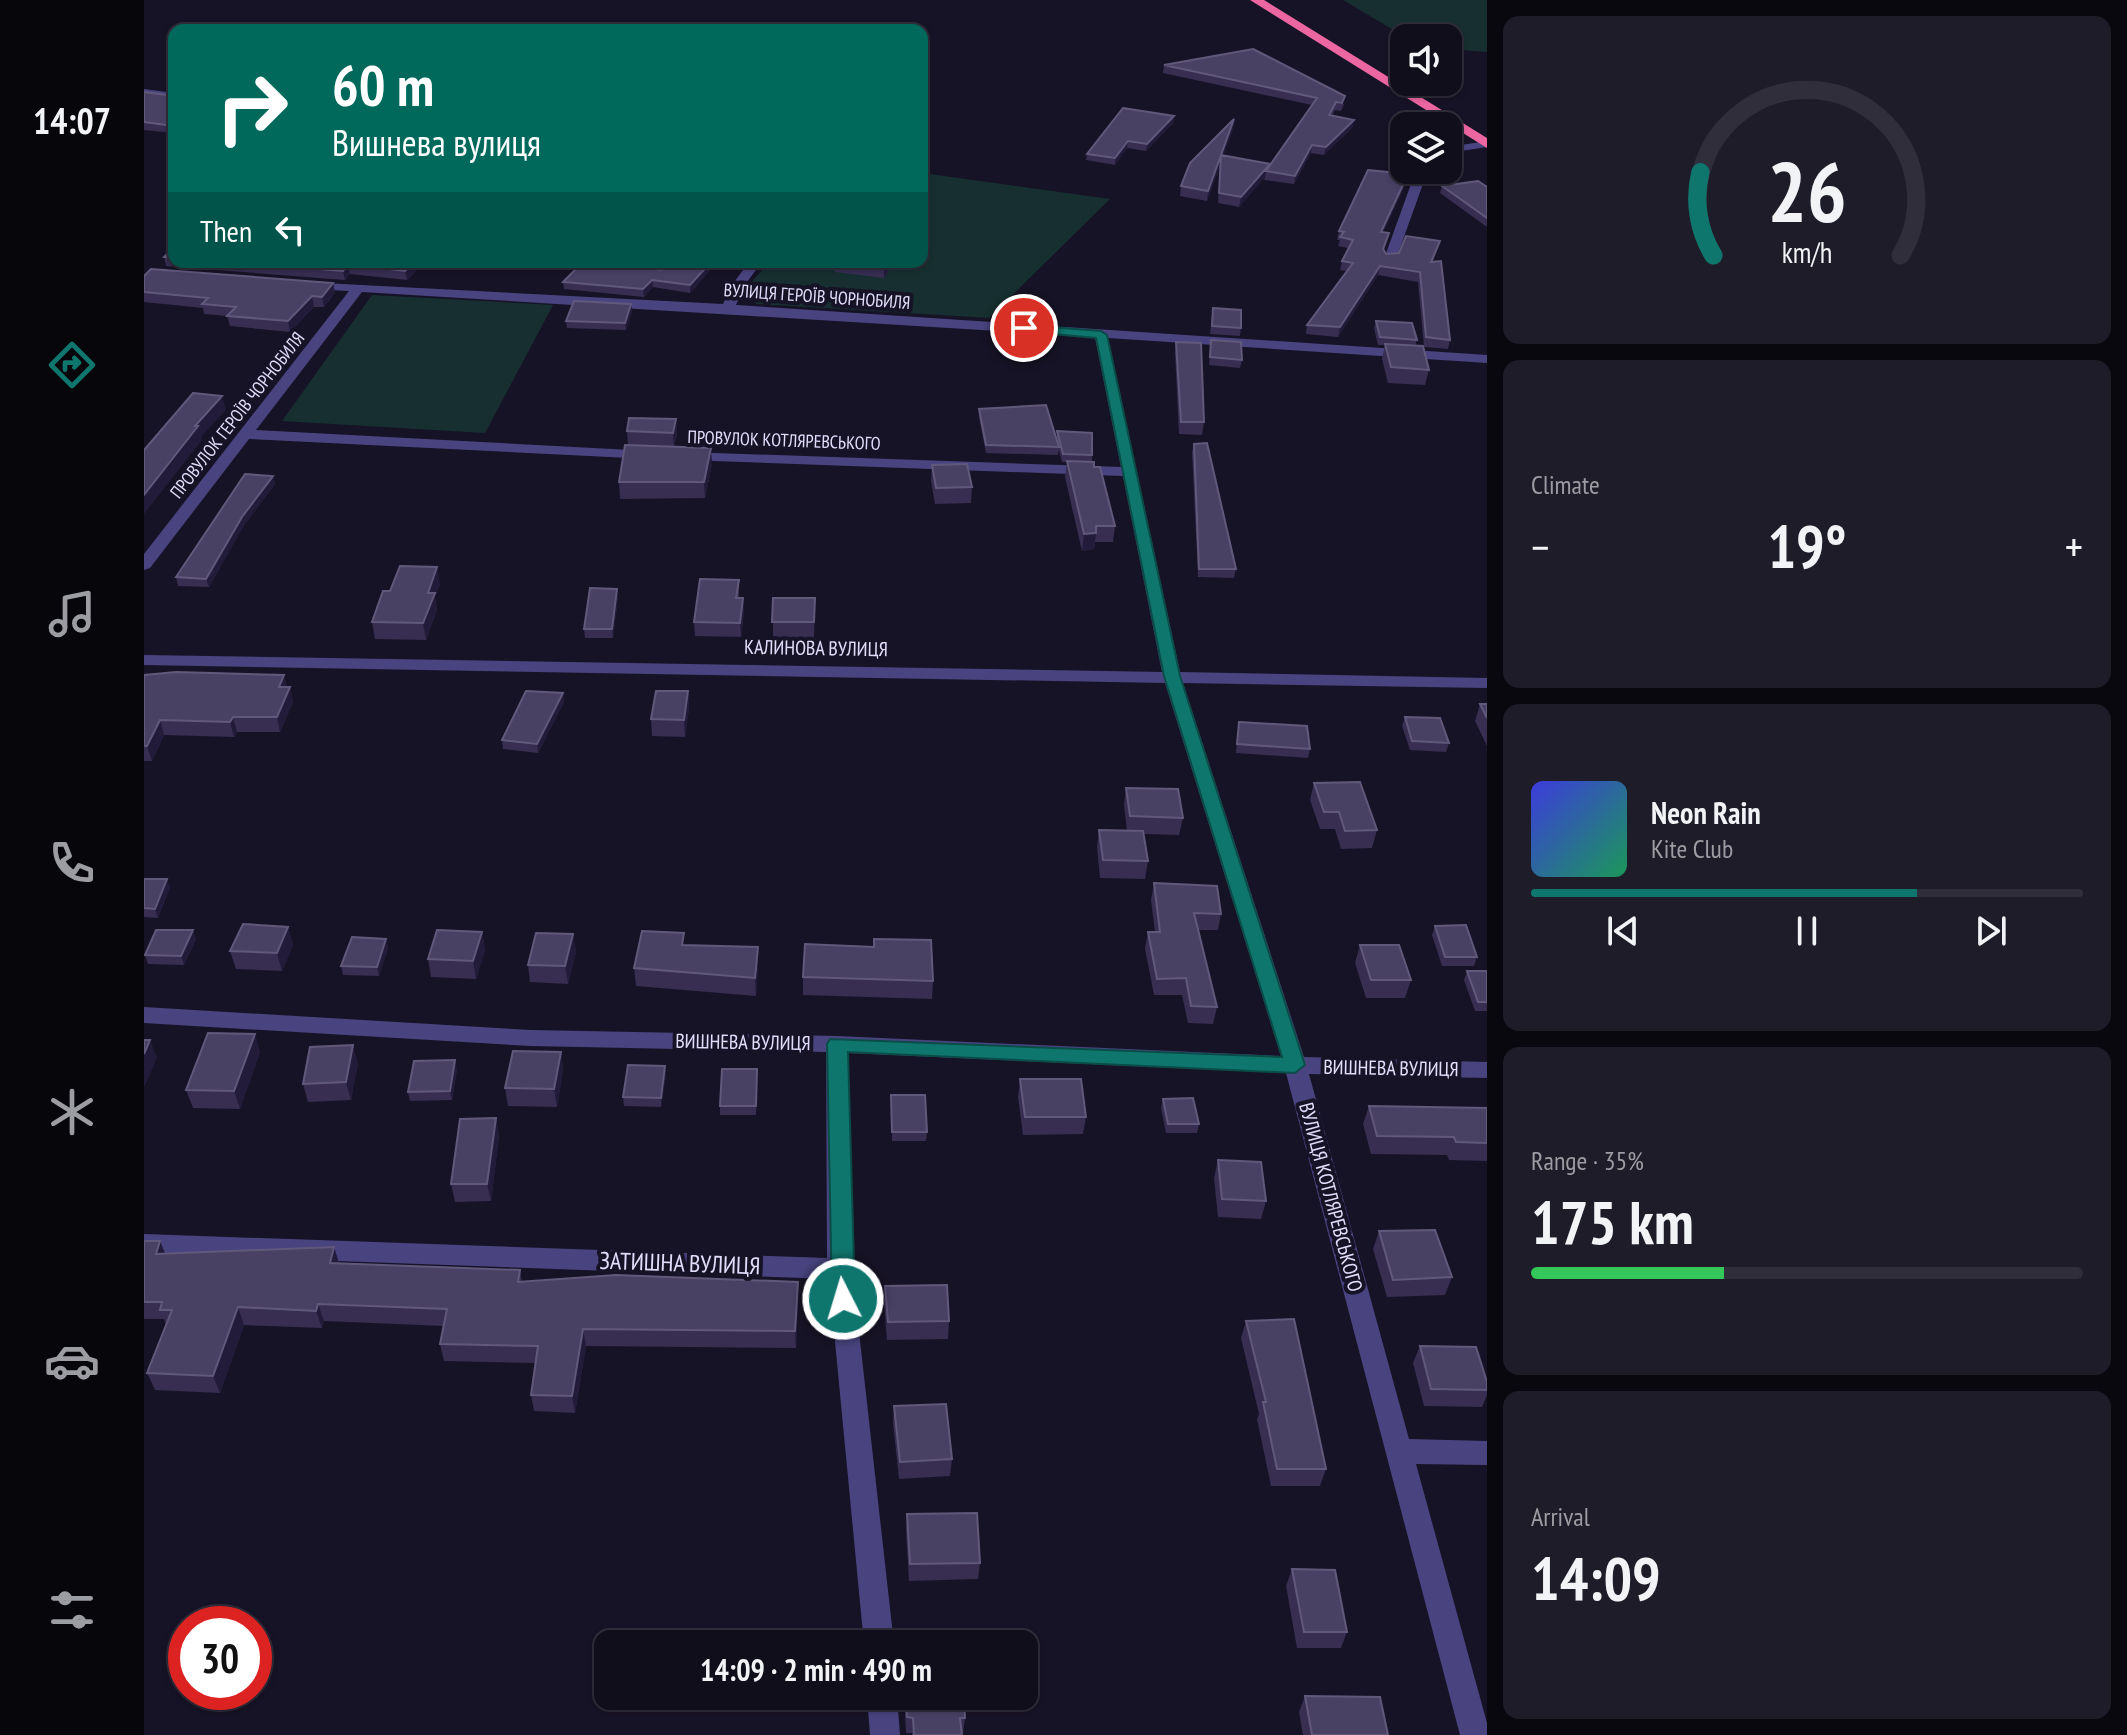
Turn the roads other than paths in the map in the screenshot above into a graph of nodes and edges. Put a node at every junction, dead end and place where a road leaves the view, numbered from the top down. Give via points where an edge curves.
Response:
1 (1242, 0) edge
2 (1256, 0) edge
3 (1300, 29) junction
4 (144, 92) edge
5 (168, 95) edge
6 (1487, 144) edge
7 (1462, 148) edge
8 (1417, 184) edge
9 (1390, 259) edge
10 (751, 268) edge
11 (296, 284) edge
12 (359, 287) junction
13 (728, 308) junction
14 (1101, 335) junction
15 (1487, 359) edge
16 (246, 434) junction
17 (1129, 472) junction
18 (144, 565) edge
19 (144, 660) edge
20 (1172, 676) junction
21 (1487, 683) edge
22 (144, 1015) edge
23 (837, 1044) junction
24 (1295, 1065) junction
25 (1487, 1070) edge
26 (144, 1244) edge
27 (840, 1269) junction
28 (1401, 1451) junction
29 (1487, 1453) edge
30 (878, 1630) edge
31 (883, 1710) edge
32 (885, 1735) edge
33 (1475, 1735) edge

1 - 3 highway
2 - 3 highway
3 - 6 highway
4 - 5 street
6 - 7 street
8 - 9 street
10 - 13 street
11 - 12 street, ВУЛИЦЯ ГЕРОЇВ ЧОРНОБИЛЯ
12 - 13 street, ВУЛИЦЯ ГЕРОЇВ ЧОРНОБИЛЯ
12 - 16 street, ПРОВУЛОК ГЕРОЇВ ЧОРНОБИЛЯ
13 - 14 street, ВУЛИЦЯ ГЕРОЇВ ЧОРНОБИЛЯ
14 - 15 street, ВУЛИЦЯ ГЕРОЇВ ЧОРНОБИЛЯ
14 - 17 street, ВУЛИЦЯ КОТЛЯРЕВСЬКОГО
16 - 17 street, ПРОВУЛОК КОТЛЯРЕВСЬКОГО
16 - 18 street, ПРОВУЛОК ГЕРОЇВ ЧОРНОБИЛЯ
17 - 20 street, ВУЛИЦЯ КОТЛЯРЕВСЬКОГО
19 - 20 street, КАЛИНОВА ВУЛИЦЯ
20 - 21 street, КАЛИНОВА ВУЛИЦЯ
20 - 24 street, ВУЛИЦЯ КОТЛЯРЕВСЬКОГО
22 - 23 street, ВИШНЕВА ВУЛИЦЯ via 531,1038
23 - 24 street, ВИШНЕВА ВУЛИЦЯ
23 - 27 street
24 - 25 street, ВИШНЕВА ВУЛИЦЯ
24 - 28 street, ВУЛИЦЯ КОТЛЯРЕВСЬКОГО
26 - 27 street, ЗАТИШНА ВУЛИЦЯ
27 - 30 street
28 - 29 street
28 - 33 street, ВУЛИЦЯ КОТЛЯРЕВСЬКОГО
31 - 32 street

